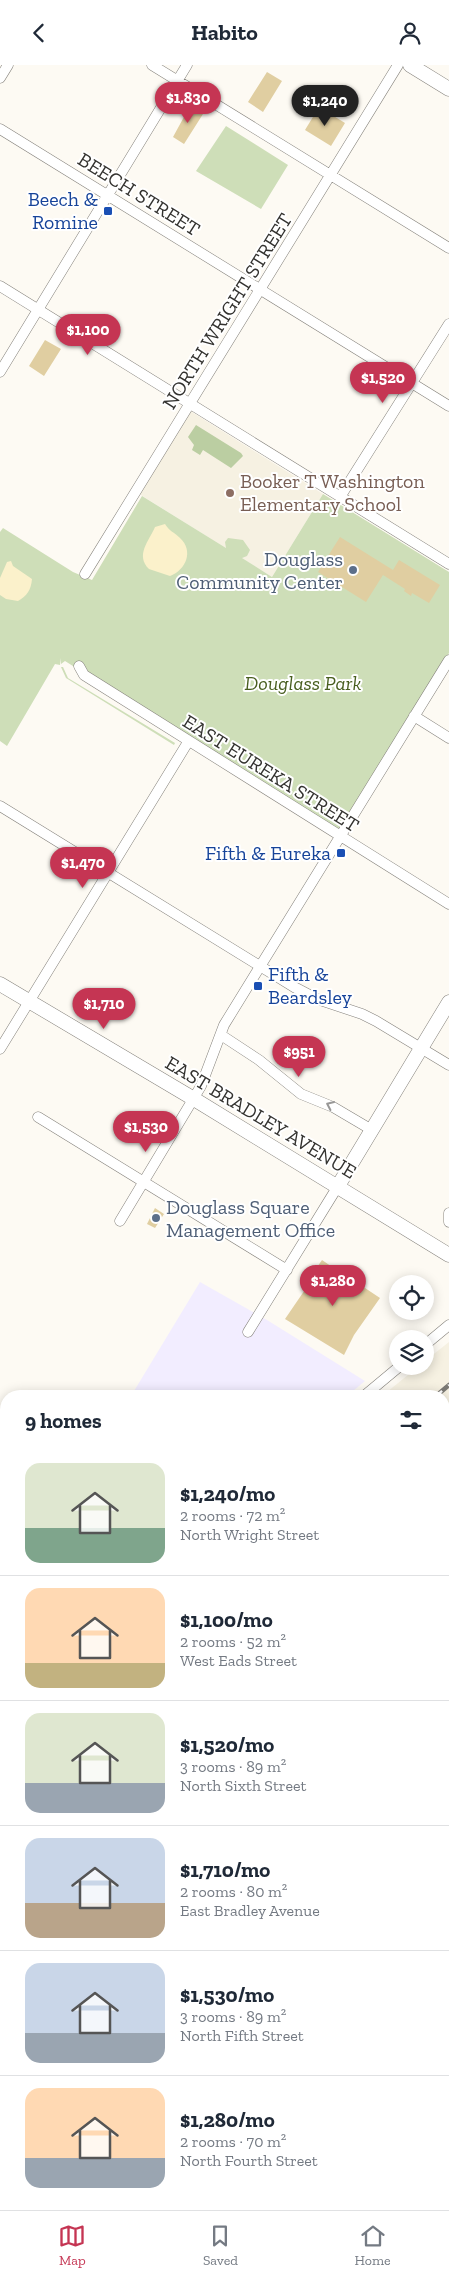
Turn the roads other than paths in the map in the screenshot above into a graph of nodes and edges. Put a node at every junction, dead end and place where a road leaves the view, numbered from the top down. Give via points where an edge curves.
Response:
1 (8, 65) edge
2 (152, 65) edge
3 (187, 65) edge
4 (398, 65) edge
5 (410, 65) edge
6 (0, 78) edge
7 (178, 81) junction
8 (449, 89) edge
9 (0, 129) edge
10 (331, 176) junction
11 (107, 196) junction
12 (449, 248) edge
13 (0, 286) edge
14 (260, 290) junction
15 (37, 309) junction
16 (449, 324) edge
17 (0, 372) edge
18 (411, 383) junction
19 (190, 404) junction
20 (449, 406) edge
21 (340, 497) junction
22 (449, 564) edge
23 (86, 574) dead end
24 (449, 660) edge
25 (79, 666) dead end
26 (414, 716) junction
27 (449, 738) edge
28 (188, 742) junction
29 (0, 806) edge
30 (340, 837) junction
31 (108, 872) junction
32 (449, 905) edge
33 (260, 966) junction
34 (0, 984) edge
35 (29, 1002) junction
36 (449, 1002) edge
37 (221, 1035) junction
38 (421, 1048) junction
39 (0, 1049) edge
40 (449, 1065) edge
41 (194, 1099) junction
42 (38, 1117) dead end
43 (372, 1130) junction
44 (143, 1182) junction
45 (338, 1186) junction
46 (449, 1213) edge
47 (120, 1221) dead end
48 (449, 1222) edge
49 (449, 1255) edge
50 (287, 1270) junction
51 (449, 1325) edge
52 (248, 1333) dead end
53 (434, 1338) edge
54 (389, 1375) edge
55 (371, 1390) edge

1 - 6 street
2 - 7 street
3 - 7 street
4 - 10 street, NORTH WRIGHT STREET
5 - 8 main road
7 - 10 street
7 - 11 street
9 - 11 street, BEECH STREET
10 - 12 street
10 - 14 street, NORTH WRIGHT STREET
11 - 14 street, BEECH STREET
11 - 15 street
13 - 15 street
14 - 18 street, BEECH STREET
14 - 19 street, NORTH WRIGHT STREET
15 - 17 street
15 - 19 street
16 - 18 street
18 - 20 street, BEECH STREET
18 - 21 street
19 - 21 street
19 - 23 street, NORTH WRIGHT STREET
21 - 22 street
24 - 26 street
25 - 28 street, EAST EUREKA STREET via 84,675
26 - 27 street
26 - 30 street
28 - 30 street, EAST EUREKA STREET
28 - 31 street
29 - 31 street
30 - 32 street, EAST EUREKA STREET
30 - 33 street
31 - 33 street
31 - 35 street
33 - 37 street
33 - 38 street via 317,999 362,1013
34 - 35 main road, EAST BRADLEY AVENUE
35 - 39 street
35 - 41 main road, EAST BRADLEY AVENUE
36 - 38 main road
37 - 41 street
43 -> 37 street via 333,1107 300,1095 259,1060
38 - 40 street
38 - 43 main road
41 - 44 street
41 - 45 main road, EAST BRADLEY AVENUE
42 - 44 street
43 - 45 main road
44 - 47 street
44 - 50 street
45 - 49 main road, EAST BRADLEY AVENUE
45 - 50 street
46 - 48 street
50 - 52 street
51 - 53 street
54 - 55 street

